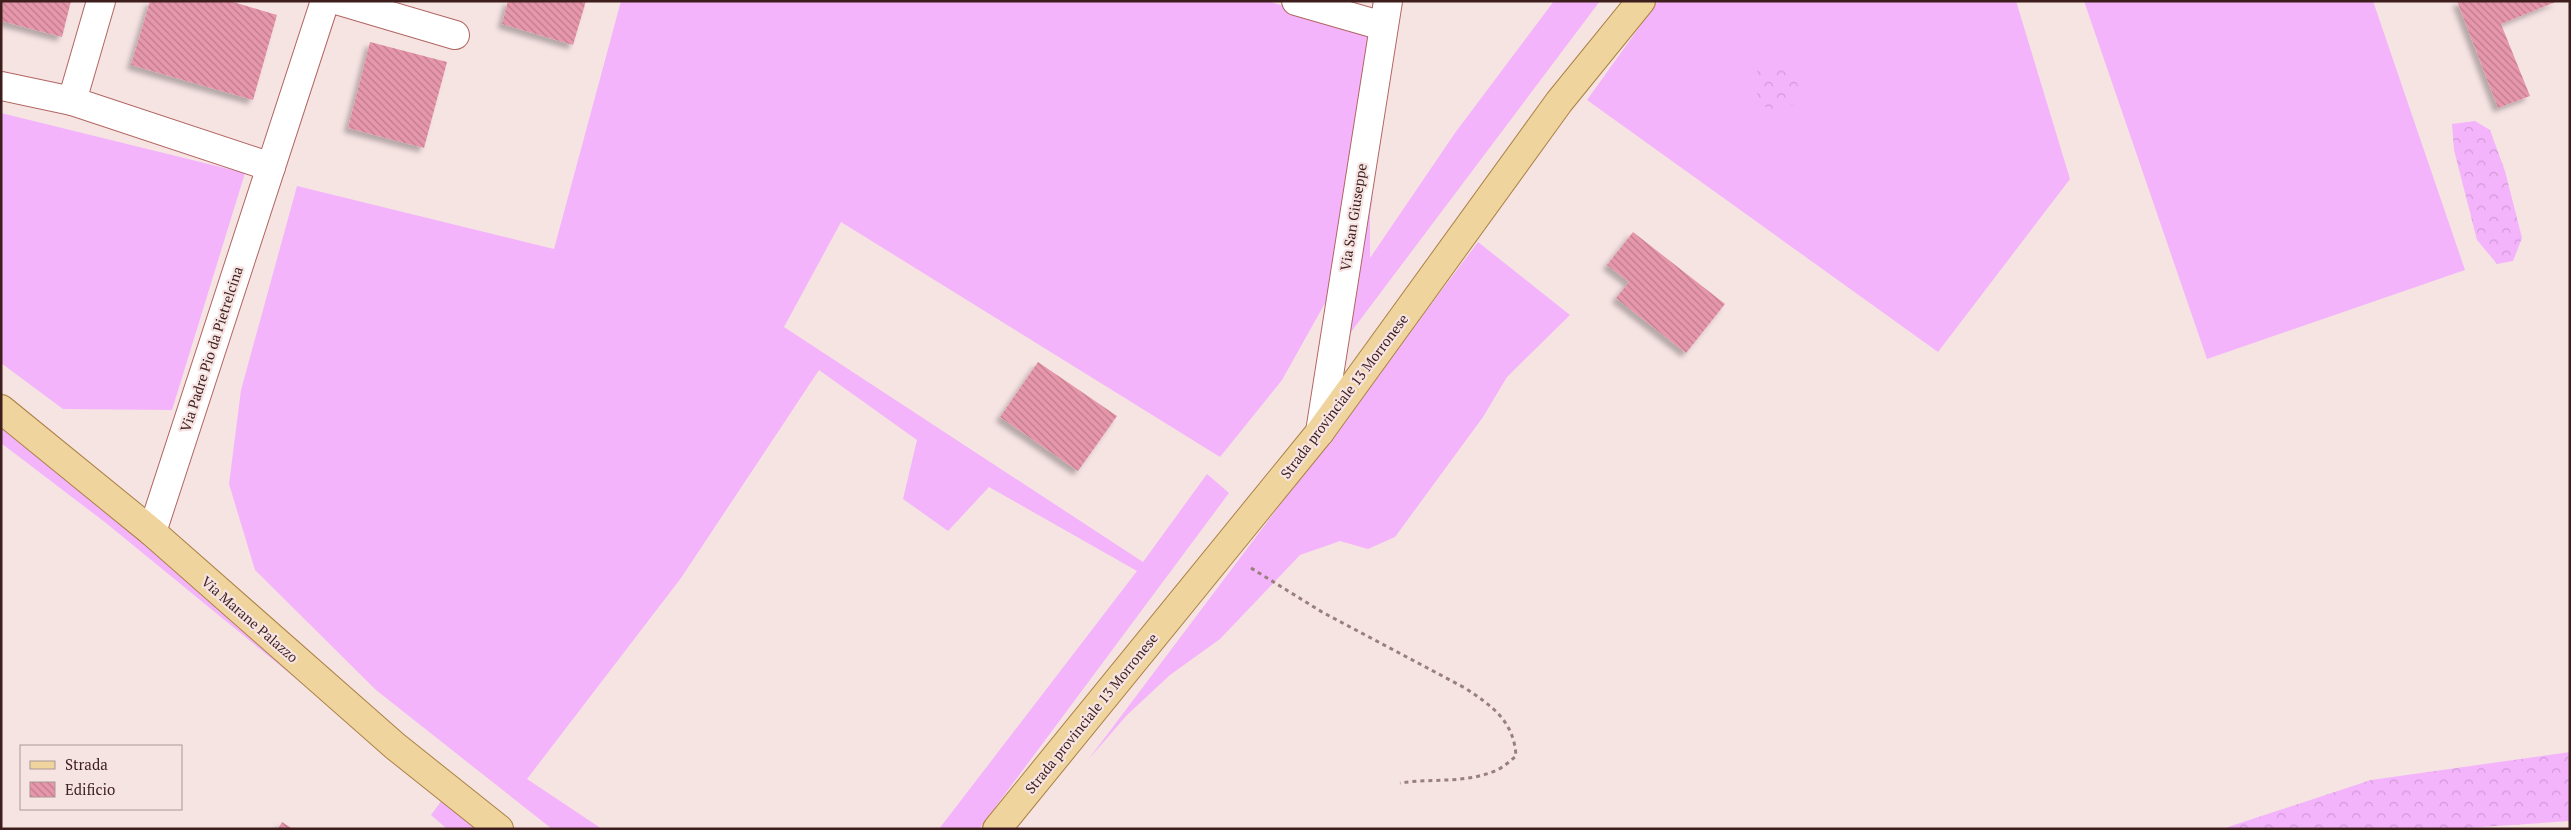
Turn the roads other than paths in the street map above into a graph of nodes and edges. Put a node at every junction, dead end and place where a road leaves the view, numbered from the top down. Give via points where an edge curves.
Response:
1 (102, 1) edge
2 (325, 1) edge
3 (340, 1) edge
4 (1296, 1) edge
5 (1641, 1) edge
6 (1385, 14) edge
7 (455, 35) dead end
8 (1, 86) edge
9 (72, 101) junction
10 (271, 166) junction
11 (1, 409) edge
12 (1320, 432) junction
13 (152, 532) junction
14 (499, 829) edge
15 (996, 829) edge

1 - 9 street
2 - 10 street, Via Padre Pio da Pietrelcina
3 - 7 street
4 - 6 street
5 - 12 main road, Strada provinciale 13 Morronese via 1559,102
6 - 12 street, Via San Giuseppe
8 - 9 street
9 - 10 street
10 - 13 street, Via Padre Pio da Pietrelcina
11 - 13 main road, Via Marane Palazzo
12 - 15 main road, Strada provinciale 13 Morronese
13 - 14 main road, Via Marane Palazzo via 395,746

